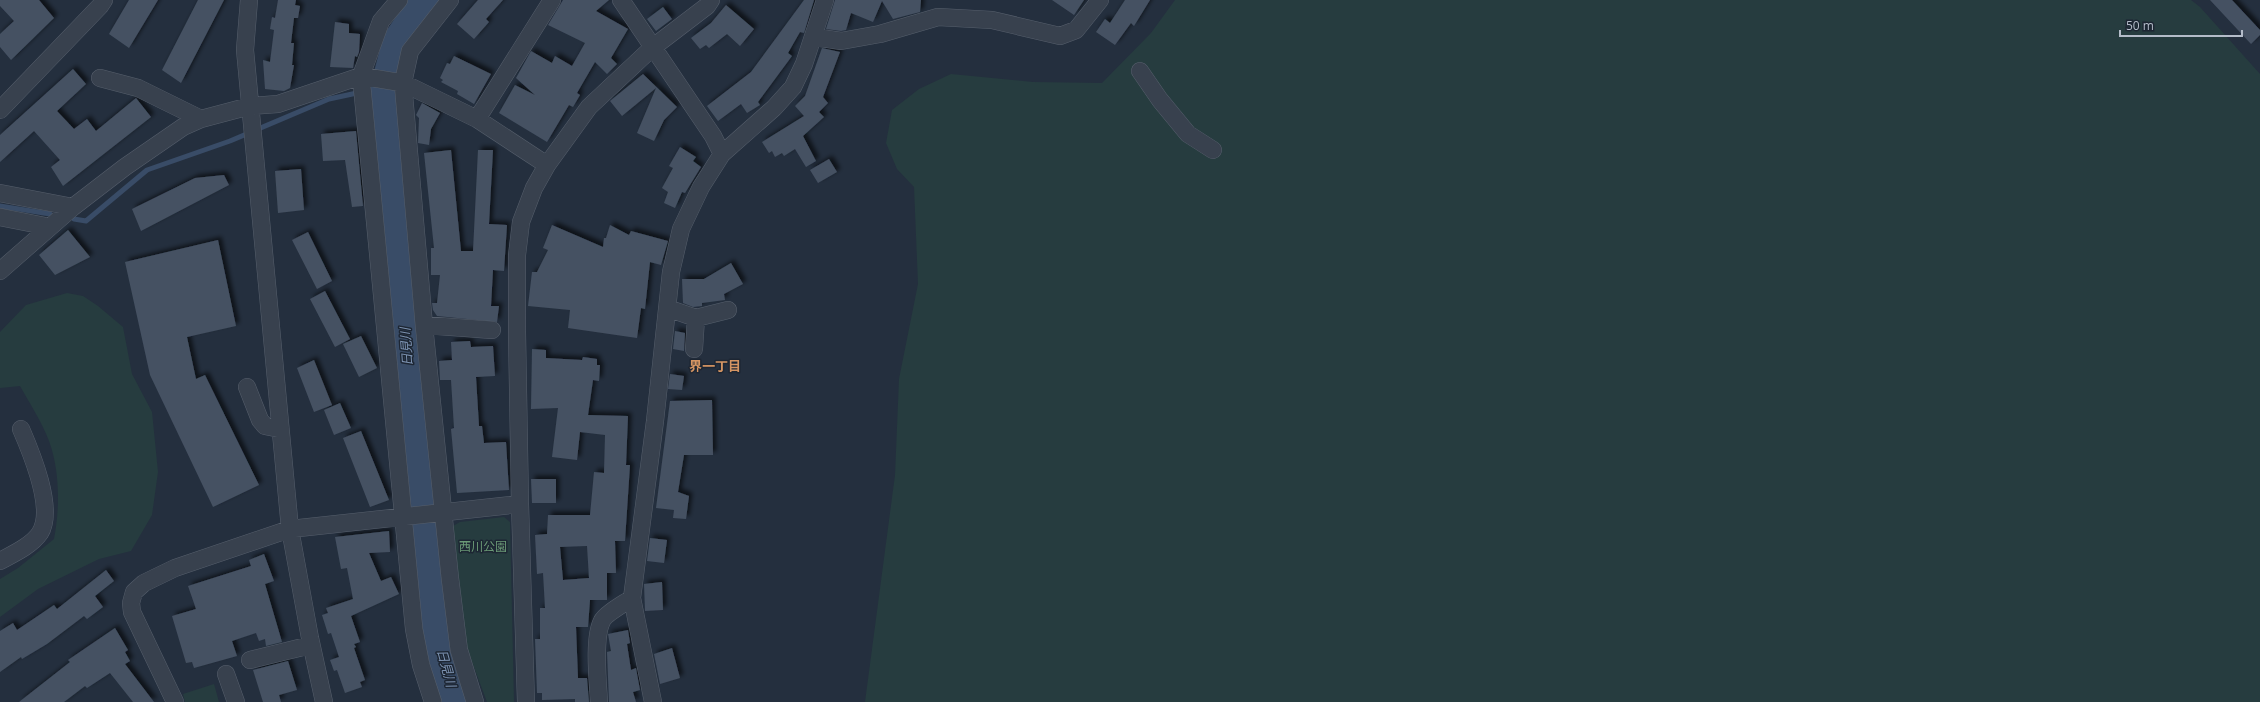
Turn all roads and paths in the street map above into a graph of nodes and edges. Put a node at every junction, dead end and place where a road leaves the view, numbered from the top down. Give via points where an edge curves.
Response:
1 (104, 0) edge
2 (249, 0) edge
3 (399, 0) edge
4 (450, 0) edge
5 (552, 0) edge
6 (621, 0) edge
7 (711, 0) edge
8 (825, 0) edge
9 (1100, 0) edge
10 (814, 38) junction
11 (652, 48) junction
12 (1140, 71) dead end
13 (100, 78) dead end
14 (361, 79) junction
15 (403, 83) junction
16 (0, 110) edge
17 (251, 113) junction
18 (201, 119) junction
19 (477, 119) junction
20 (1213, 150) dead end
21 (722, 154) junction
22 (547, 165) junction
23 (0, 193) edge
24 (73, 207) junction
25 (0, 217) edge
26 (50, 227) junction
27 (0, 271) edge
28 (667, 308) junction
29 (728, 310) dead end
30 (696, 318) junction
31 (424, 325) junction
32 (492, 330) dead end
33 (694, 349) dead end
34 (248, 387) dead end
35 (21, 429) dead end
36 (280, 429) junction
37 (520, 504) junction
38 (445, 513) junction
39 (402, 518) junction
40 (290, 529) junction
41 (0, 561) edge
42 (632, 598) junction
43 (311, 645) junction
44 (250, 660) dead end
45 (226, 674) dead end
46 (175, 702) edge
47 (236, 702) edge
48 (324, 702) edge
49 (433, 702) edge
50 (475, 702) edge
51 (526, 702) edge
52 (599, 702) edge
53 (653, 702) edge

1 - 16 street
2 - 17 street via 245,50
3 - 14 street via 381,21
4 - 15 street via 410,51
5 - 19 street
6 - 11 street
7 - 11 street via 707,6
8 - 10 street
9 - 10 street via 1076,30 1060,36 992,20 938,17 880,34 841,41
10 - 21 street via 793,87 774,108
11 - 21 street via 713,136
11 - 22 street via 588,107
12 - 20 street via 1188,134
13 - 18 street via 138,88
14 - 15 street
14 - 17 street
14 - 39 street
15 - 19 street
15 - 31 street
17 - 18 street
17 - 36 street
18 - 24 street via 183,127
19 - 22 street
21 - 28 street via 701,187 682,229 671,272
22 - 37 street via 534,188 521,222 518,255
23 - 24 street
24 - 26 street
25 - 26 street
26 - 27 street
28 - 30 street
28 - 42 street
29 - 30 street
30 - 33 street
31 - 32 street
31 - 38 street
34 - 36 street via 260,420 265,426
35 - 41 street via 45,500 41,532 32,541
36 - 40 street
37 - 38 street
37 - 51 street
38 - 39 street
38 - 50 street via 459,650
39 - 40 street
39 - 49 street via 414,629 421,665
40 - 43 street
40 - 46 street via 175,568 144,583 134,592 132,612
42 - 52 street via 602,620 598,633
42 - 53 street
43 - 44 street
43 - 48 street
45 - 47 street

